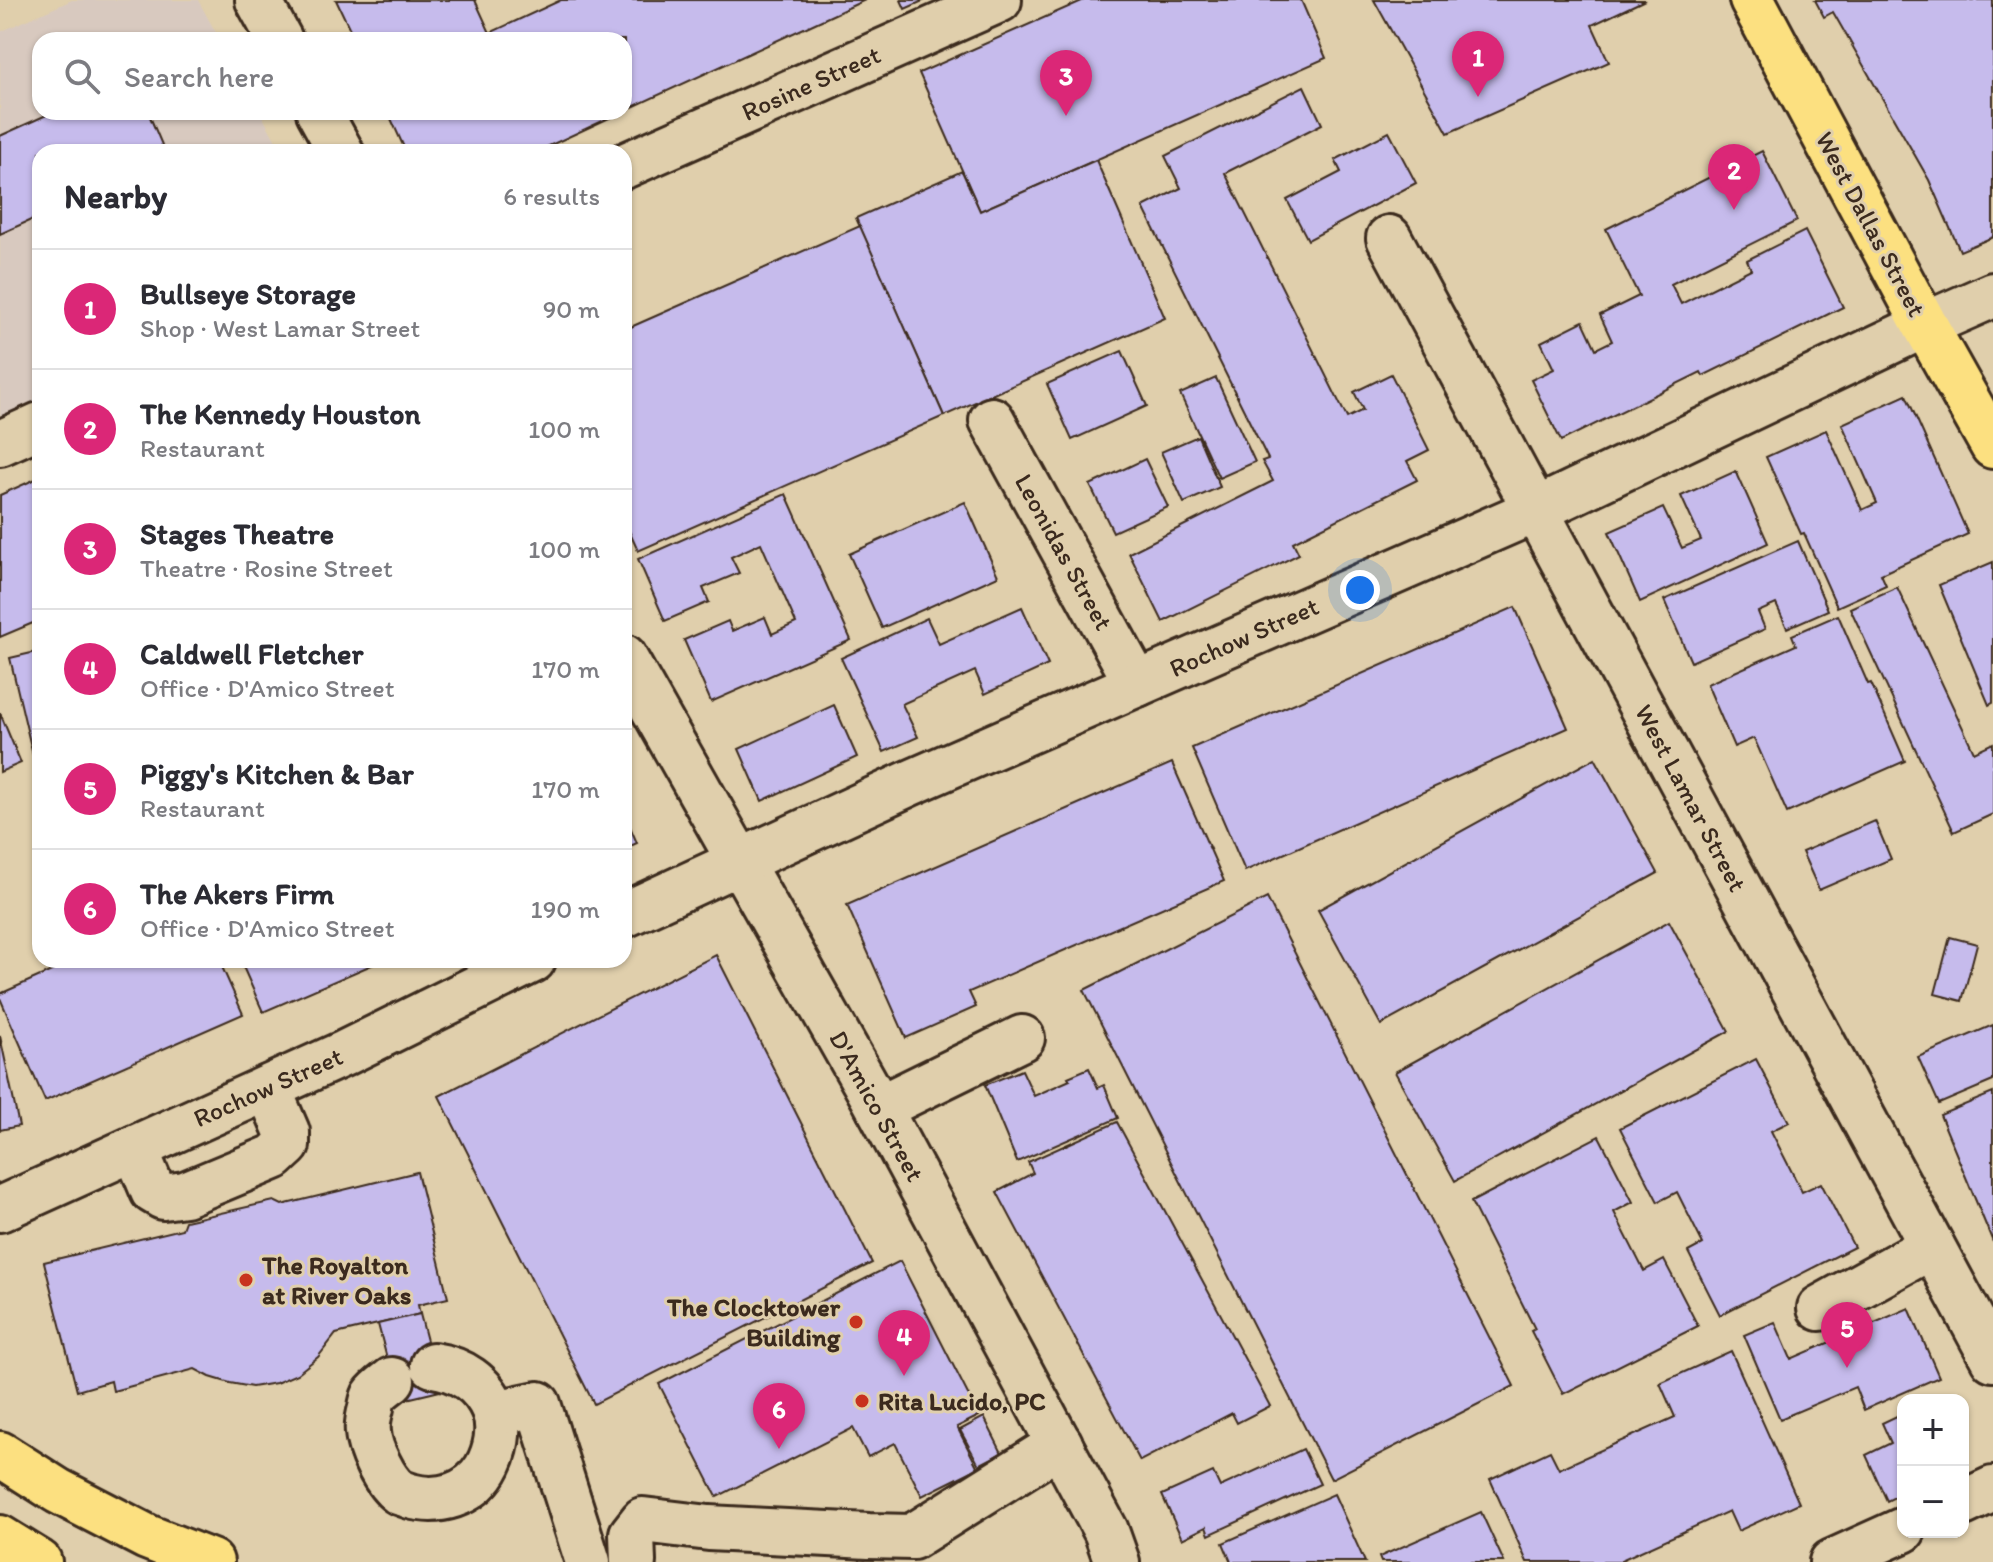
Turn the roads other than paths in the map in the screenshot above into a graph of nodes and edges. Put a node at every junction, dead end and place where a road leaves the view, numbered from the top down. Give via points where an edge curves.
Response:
1 (258, 0) edge
2 (999, 0) edge
3 (1752, 0) edge
4 (276, 32) edge
5 (323, 120) edge
6 (337, 144) edge
7 (632, 162) edge
8 (1389, 238) dead end
9 (1993, 295) edge
10 (1925, 325) junction
11 (992, 420) dead end
12 (32, 429) edge
13 (0, 443) edge
14 (1993, 446) edge
15 (1536, 510) junction
16 (632, 671) edge
17 (1137, 684) junction
18 (740, 862) junction
19 (632, 911) edge
20 (517, 968) edge
21 (1022, 1038) dead end
22 (268, 1088) junction
23 (879, 1108) junction
24 (135, 1148) junction
25 (0, 1209) edge
26 (1932, 1246) junction
27 (1820, 1308) dead end
28 (1993, 1359) edge
29 (433, 1365) dead end
30 (392, 1380) dead end
31 (495, 1413) junction
32 (1060, 1444) junction
33 (0, 1454) edge
34 (1993, 1489) edge
35 (1969, 1500) edge
36 (1897, 1533) edge
37 (0, 1538) edge
38 (39, 1562) edge
39 (211, 1562) edge
40 (588, 1562) edge
41 (633, 1562) edge
42 (1117, 1562) edge
43 (1832, 1562) edge

1 - 4 street
2 - 7 street, Rosine Street
3 - 10 main road, West Dallas Street
5 - 6 street
8 - 15 street, West Lamar Street
9 - 10 street, Rochow Street
10 - 14 main road, West Dallas Street
10 - 15 street, Rochow Street
11 - 17 street, Leonidas Street
12 - 13 street
15 - 17 street, Rochow Street
15 - 26 street, West Lamar Street
16 - 18 street, D'Amico Street
17 - 18 street, Rochow Street
18 - 19 street, Rochow Street
18 - 23 street, D'Amico Street
20 - 22 street, Rochow Street
21 - 23 street
22 - 24 street, Rochow Street
22 - 24 street via 287,1132 287,1145 274,1157 185,1194 163,1197 153,1191
23 - 32 street, D'Amico Street
24 - 25 street, Rochow Street
26 - 27 street
26 - 28 street, West Lamar Street
29 - 31 street via 470,1377
30 - 31 street via 373,1397 368,1434 385,1477 400,1493 444,1499 481,1477 493,1458
31 - 40 street via 538,1404
32 - 41 street via 912,1537 643,1520 632,1534
32 - 42 street, D'Amico Street
33 - 39 main road via 121,1524
34 - 35 street
36 - 43 street
37 - 38 main road

